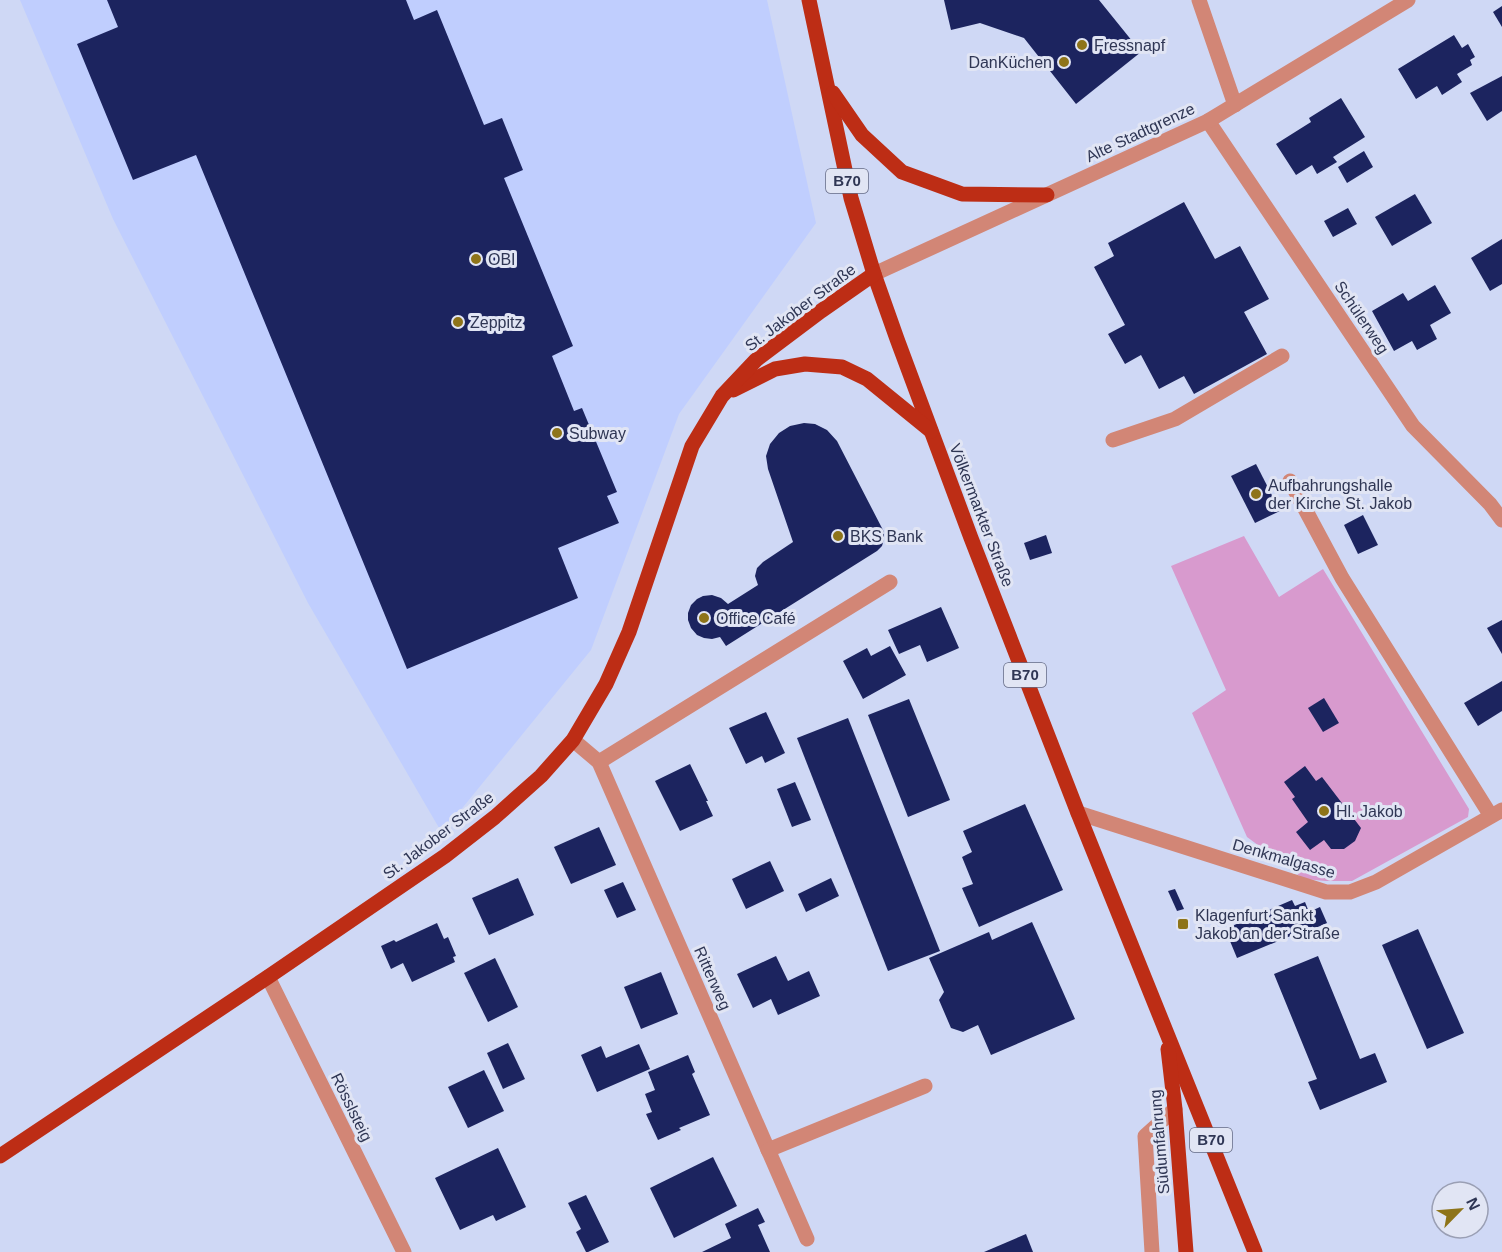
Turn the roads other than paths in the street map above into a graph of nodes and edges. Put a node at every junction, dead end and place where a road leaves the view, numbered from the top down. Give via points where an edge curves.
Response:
1 (809, 0) edge
2 (1199, 0) edge
3 (1408, 0) edge
4 (828, 86) junction
5 (1234, 105) junction
6 (1208, 121) junction
7 (1047, 195) junction
8 (874, 274) junction
9 (1282, 356) dead end
10 (722, 396) junction
11 (932, 432) junction
12 (1113, 440) dead end
13 (1290, 482) dead end
14 (1502, 520) edge
15 (890, 582) dead end
16 (573, 740) junction
17 (599, 762) junction
18 (1078, 813) junction
19 (1497, 813) edge
20 (268, 977) junction
21 (1166, 1029) junction
22 (925, 1086) dead end
23 (1175, 1109) junction
24 (768, 1150) junction
25 (0, 1156) edge
26 (807, 1239) dead end
27 (404, 1252) edge
28 (1152, 1252) edge
29 (1186, 1252) edge
30 (1255, 1252) edge

1 - 4 main road, Völkermarkter Straße / B70
2 - 5 street
3 - 5 street, Alte Stadtgrenze
4 - 7 main road via 862,135 903,172 962,194
4 - 8 main road, Völkermarkter Straße / B70 via 851,198
5 - 6 street, Alte Stadtgrenze
6 - 7 street, Alte Stadtgrenze
6 - 14 street, Schülerweg via 1413,426
7 - 8 street, Alte Stadtgrenze
8 - 10 main road, St. Jakober Straße via 756,360
8 - 11 main road, Völkermarkter Straße / B70
9 - 12 street via 1175,419
10 - 11 main road, St. Jakober Straße via 775,369 806,364 842,367 867,379
10 - 16 main road, St. Jakober Straße via 692,446 629,632 606,684
11 - 18 main road, Völkermarkter Straße / B70
13 - 19 street via 1342,578
15 - 17 street
16 - 17 street, Ritterweg
16 - 20 main road, St. Jakober Straße via 495,818 446,856
17 - 24 street, Ritterweg
18 - 19 street, Denkmalgasse via 1326,892 1350,892 1376,882
18 - 21 main road, Völkermarkter Straße / B70
20 - 25 main road, St. Jakober Straße
20 - 27 street, Rösslsteig
21 - 23 main road, Südumfahrung
21 - 30 main road, B70
22 - 24 street
23 - 28 street via 1145,1136
23 - 29 main road, Südumfahrung
24 - 26 street, Ritterweg

